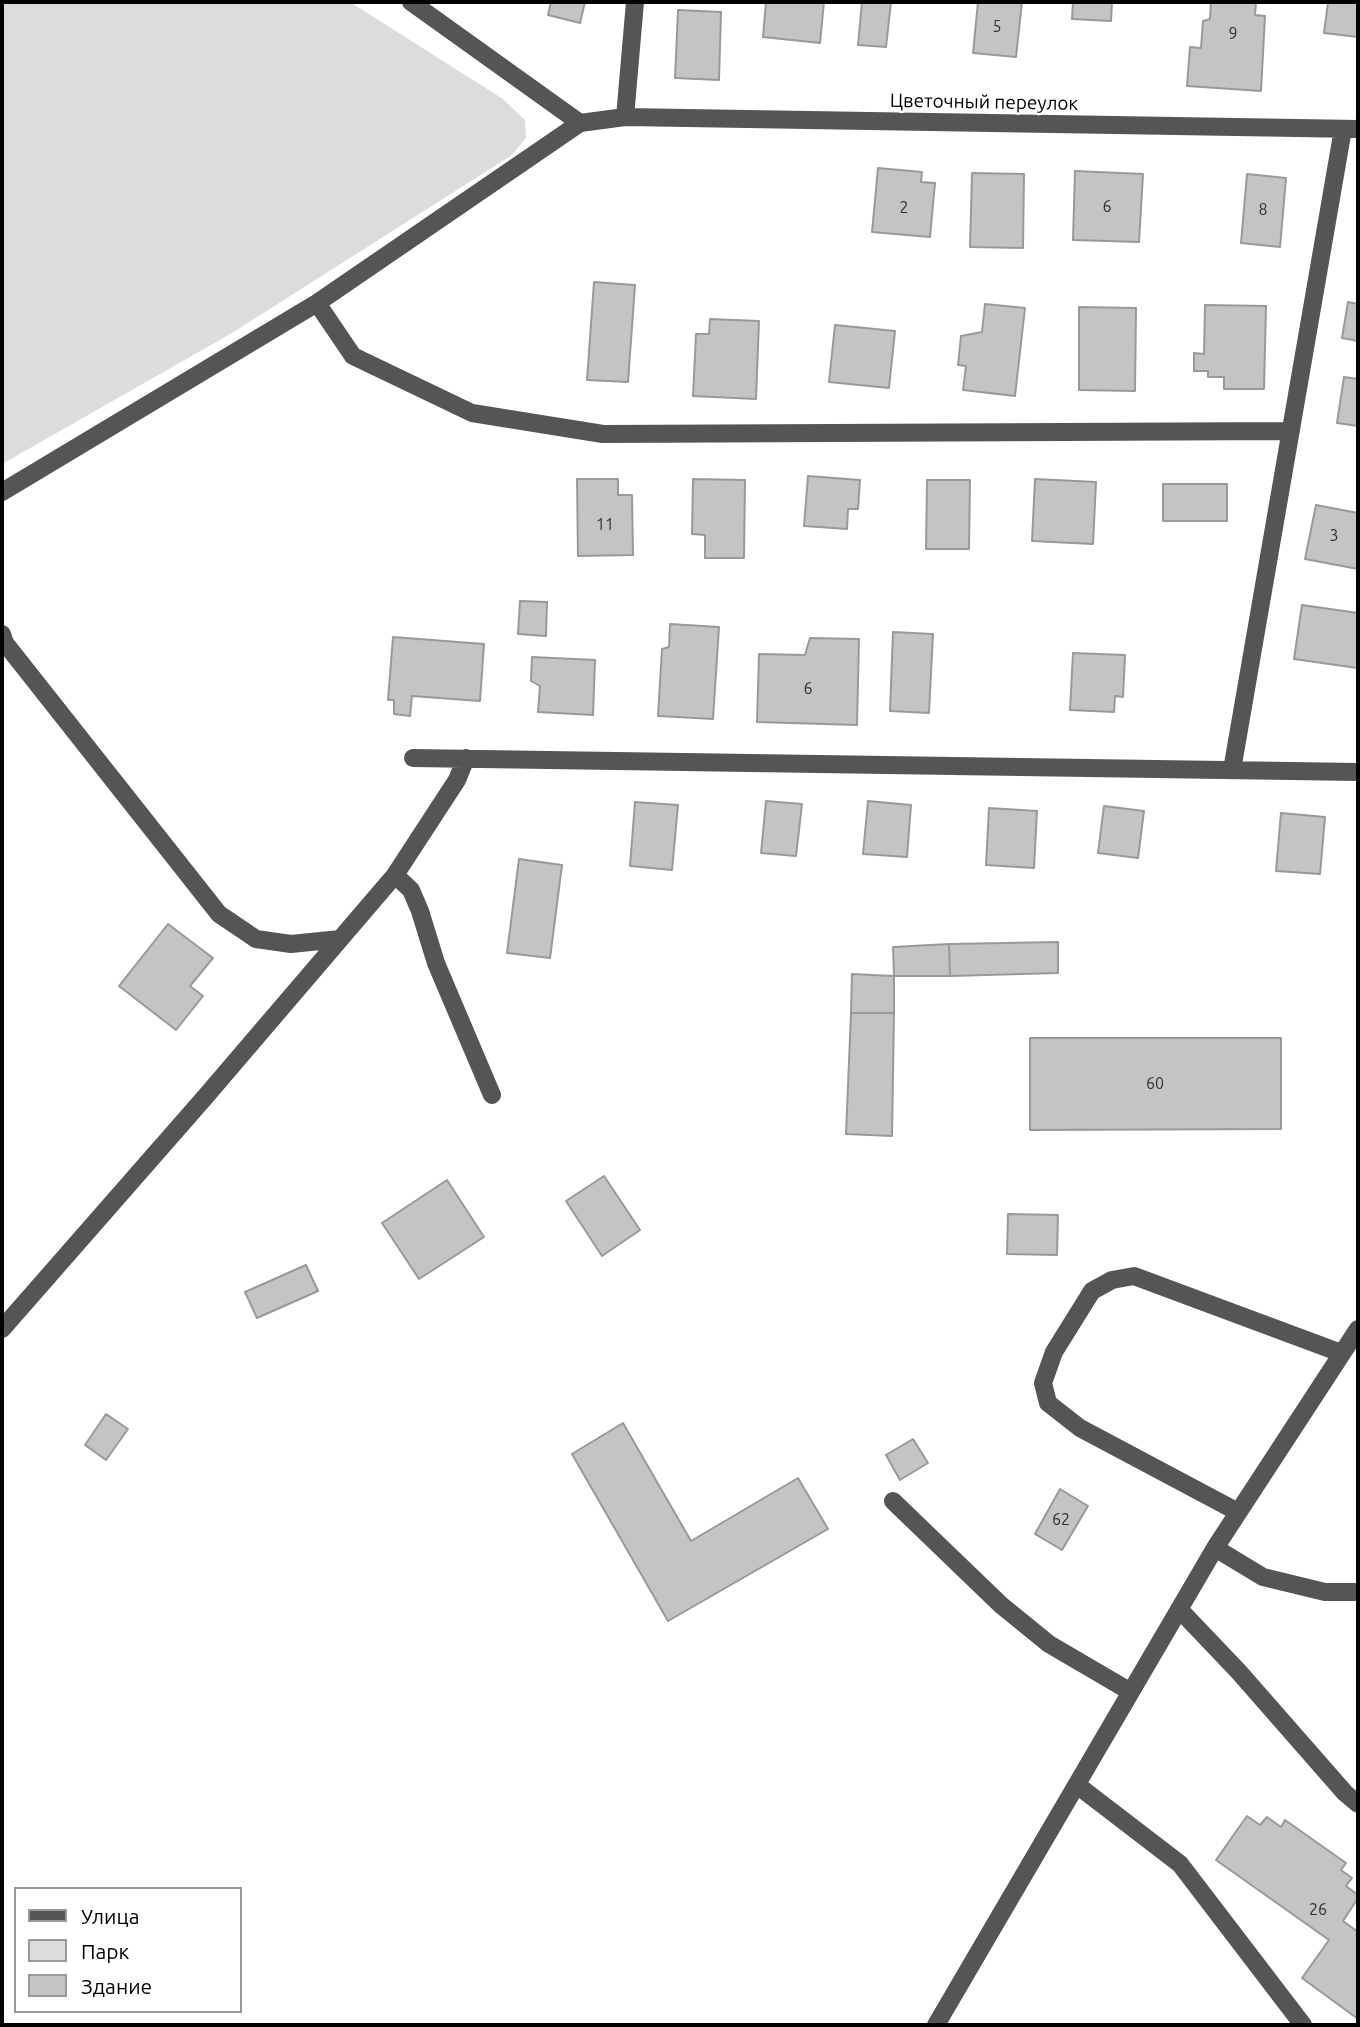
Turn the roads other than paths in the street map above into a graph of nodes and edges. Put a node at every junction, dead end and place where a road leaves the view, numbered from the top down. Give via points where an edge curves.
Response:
1 (411, 2) edge
2 (635, 2) edge
3 (625, 117) junction
4 (580, 123) junction
5 (1350, 129) edge
6 (317, 303) junction
7 (1291, 431) junction
8 (2, 492) edge
9 (2, 634) edge
10 (413, 758) dead end
11 (467, 758) junction
12 (1232, 770) junction
13 (1358, 772) edge
14 (396, 875) junction
15 (340, 939) junction
16 (492, 1095) dead end
17 (2, 1329) edge
18 (1358, 1329) edge
19 (1341, 1353) junction
20 (893, 1501) dead end
21 (1238, 1512) junction
22 (1215, 1548) junction
23 (1358, 1592) edge
24 (1179, 1609) junction
25 (1131, 1692) junction
26 (1077, 1785) junction
27 (1358, 1804) edge
28 (936, 2025) edge
29 (1303, 2025) edge

1 - 4 street
2 - 3 street
3 - 4 street, Цветочный переулок
3 - 5 street, Цветочный переулок
4 - 6 street
5 - 7 street
6 - 7 street via 354,356 472,413 603,434
6 - 8 street
7 - 12 street
9 - 15 street via 13,654 219,914 256,939 291,944
10 - 11 street
11 - 12 street
11 - 14 street
12 - 13 street
14 - 15 street
14 - 16 street via 411,890 421,911 436,963
15 - 17 street
18 - 19 street
19 - 21 street
19 - 21 street via 1134,1276 1112,1280 1092,1291 1054,1352 1043,1382 1048,1403 1080,1428
20 - 25 street via 1001,1605 1049,1644
21 - 22 street
22 - 23 street via 1263,1577 1325,1591
22 - 24 street
24 - 25 street
24 - 27 street
25 - 26 street
26 - 28 street
26 - 29 street via 1180,1864

